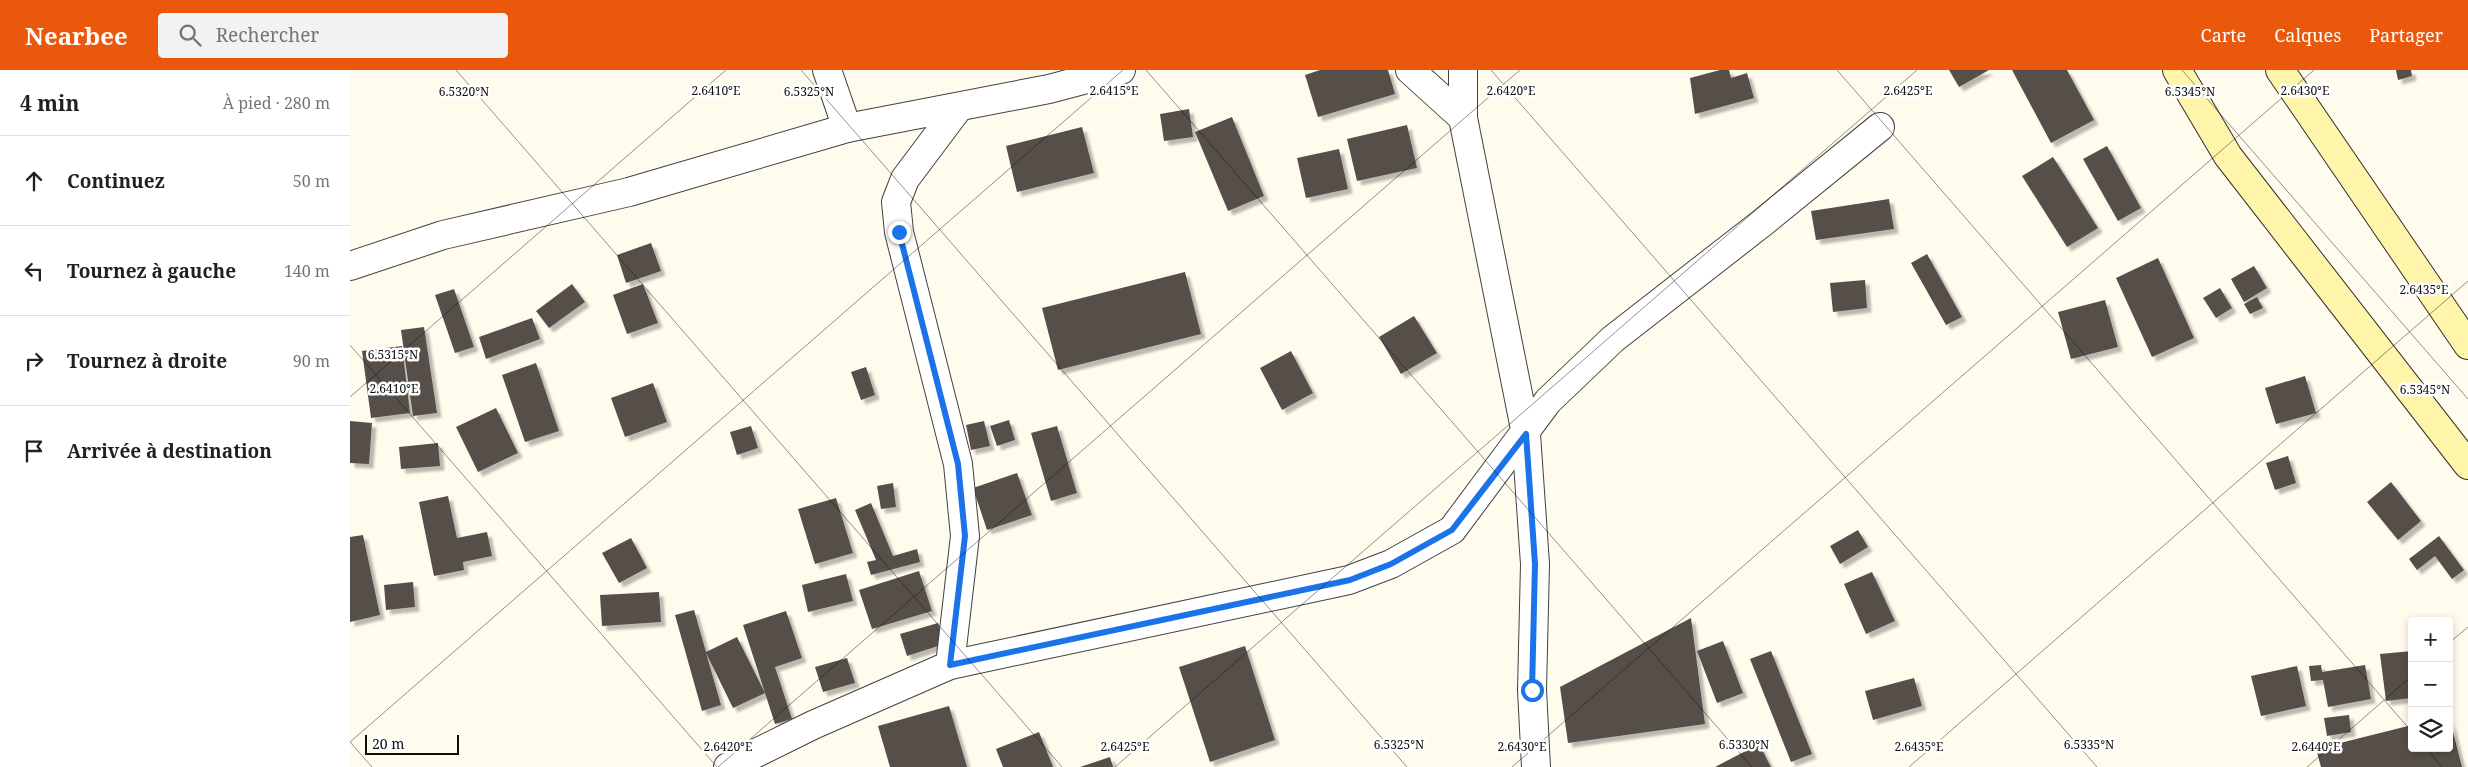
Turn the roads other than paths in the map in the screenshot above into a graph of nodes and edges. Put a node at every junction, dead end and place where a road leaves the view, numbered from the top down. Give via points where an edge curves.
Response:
1 (828, 70) edge
2 (1121, 70) edge
3 (1410, 70) edge
4 (1463, 70) edge
5 (2177, 70) edge
6 (2280, 70) edge
7 (959, 107) junction
8 (1463, 118) junction
9 (847, 128) junction
10 (1880, 128) dead end
11 (350, 266) edge
12 (2468, 345) edge
13 (1526, 434) junction
14 (2468, 465) edge
15 (950, 665) junction
16 (728, 767) edge
17 (1536, 767) edge

1 - 9 street
2 - 7 street
3 - 8 street
4 - 8 street
5 - 14 main road via 2228,156
6 - 12 main road
7 - 9 street
7 - 15 street via 905,179 896,202 899,232 958,464 965,536
8 - 13 street
9 - 11 street via 629,192 443,235
10 - 13 street via 1613,338 1548,401
13 - 15 street via 1452,530 1391,564 1350,580
13 - 17 street via 1535,564 1532,690
15 - 16 street via 813,725

